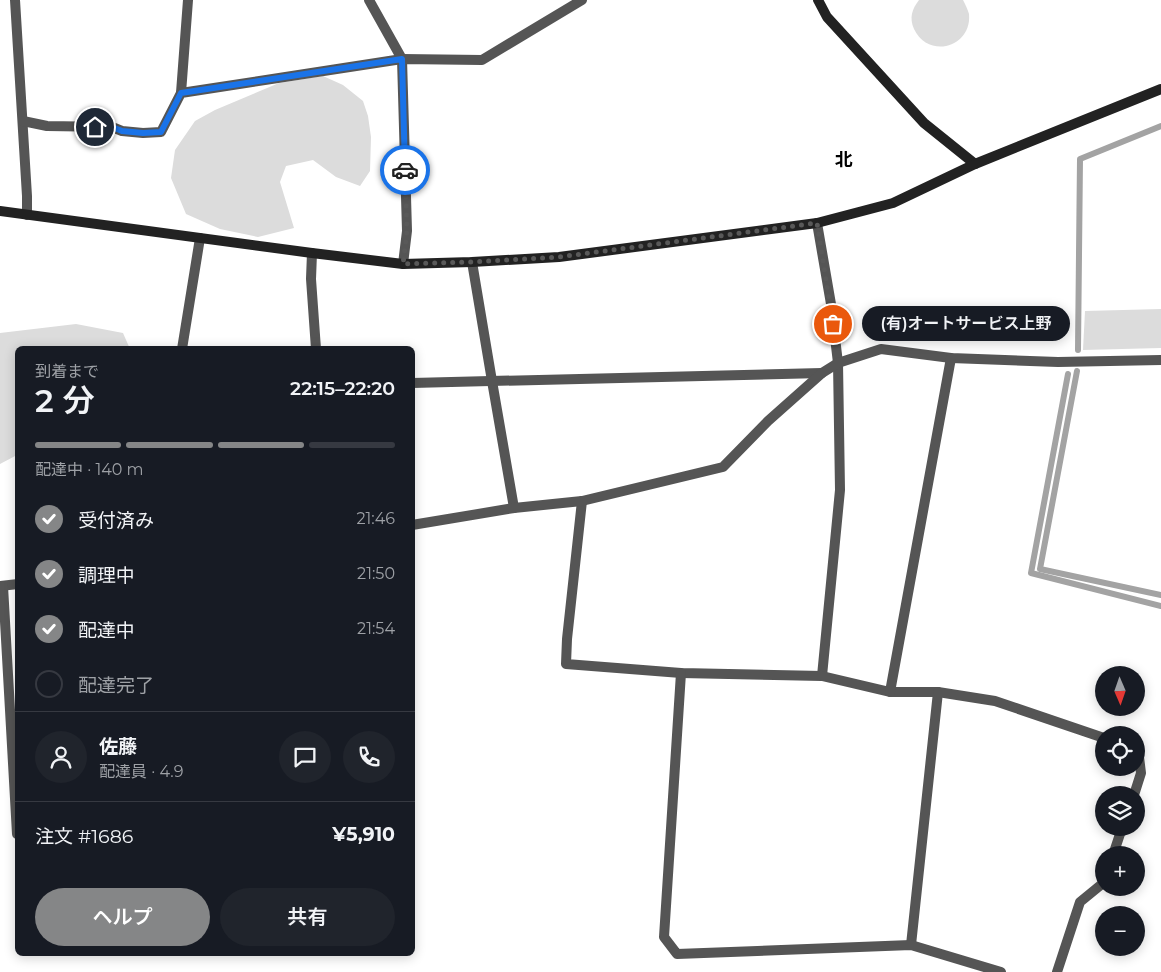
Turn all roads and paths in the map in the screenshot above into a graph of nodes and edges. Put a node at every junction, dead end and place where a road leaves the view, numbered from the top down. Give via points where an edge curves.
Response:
1 (15, 0) edge
2 (188, 0) edge
3 (369, 0) edge
4 (582, 0) edge
5 (818, 0) edge
6 (402, 59) junction
7 (1161, 89) edge
8 (181, 93) junction
9 (23, 121) junction
10 (975, 164) junction
11 (0, 211) edge
12 (27, 215) junction
13 (817, 223) junction
14 (200, 238) junction
15 (312, 253) junction
16 (472, 262) junction
17 (403, 264) junction
18 (182, 346) edge
19 (316, 346) edge
20 (951, 358) junction
21 (1161, 360) edge
22 (838, 363) junction
23 (822, 374) junction
24 (492, 381) junction
25 (415, 383) edge
26 (582, 501) junction
27 (514, 508) junction
28 (415, 524) edge
29 (15, 584) edge
30 (2, 586) edge
31 (681, 673) junction
32 (822, 676) junction
33 (890, 692) junction
34 (938, 692) junction
35 (1095, 735) edge
36 (15, 816) edge
37 (1095, 890) edge
38 (911, 945) junction
39 (1001, 972) edge
40 (1058, 972) edge

1 - 9 street
2 - 8 street
3 - 6 street
4 - 6 street via 482,60
5 - 10 street via 827,17 924,123
6 - 8 street
6 - 17 street via 407,231
7 - 10 street
8 - 9 street via 161,132 46,126
9 - 12 street
10 - 13 street via 893,203
11 - 12 street
12 - 14 street
13 - 16 street via 559,257
13 - 22 street
14 - 15 street
14 - 18 street
15 - 17 street
15 - 19 street
16 - 17 street
16 - 24 street
20 - 21 street via 1058,362
20 - 22 street via 881,349
20 - 33 street
22 - 23 street
22 - 32 street via 840,490
23 - 24 street
23 - 26 street via 723,466
24 - 25 street
24 - 27 street
26 - 27 street
26 - 31 street via 566,664
27 - 28 street
29 - 30 street
30 - 36 street
31 - 32 street
31 - 38 street via 664,937 677,954
32 - 33 street
33 - 34 street
34 - 35 street via 995,701
34 - 38 street
37 - 40 street via 1080,902
38 - 39 street

